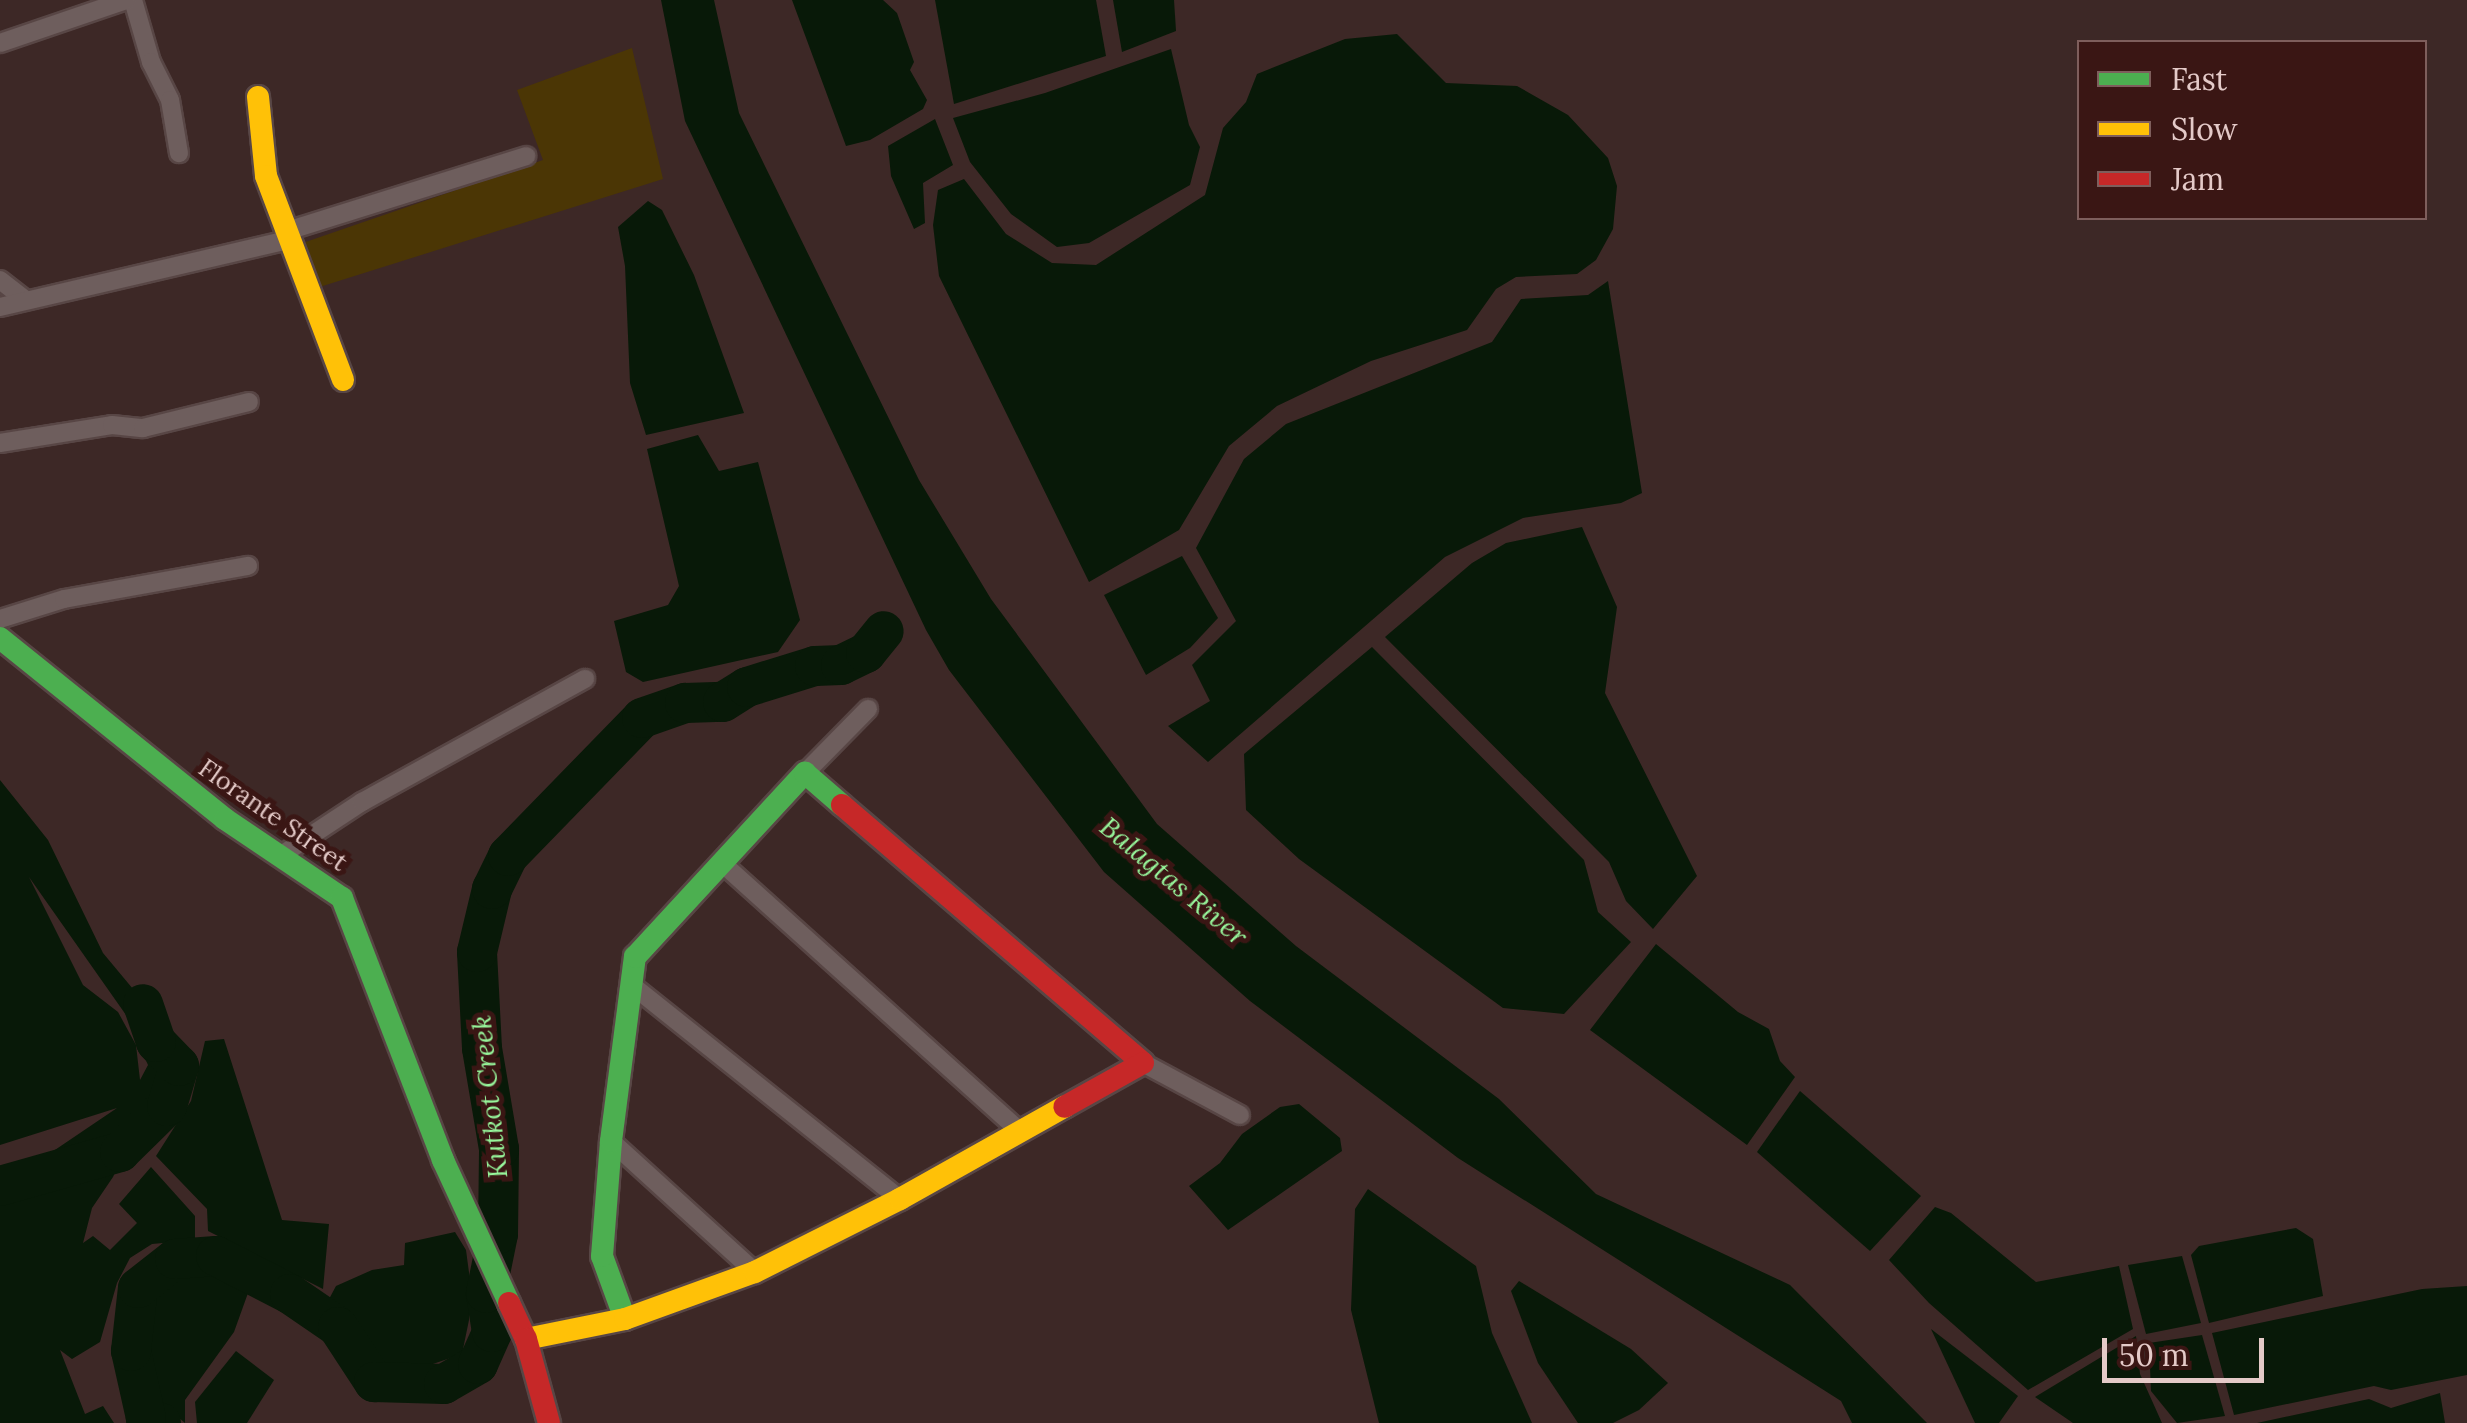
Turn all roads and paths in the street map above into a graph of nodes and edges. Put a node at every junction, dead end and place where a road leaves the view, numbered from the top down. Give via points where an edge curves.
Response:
1 (129, 0) edge
2 (0, 43) edge
3 (258, 97) dead end
4 (179, 153) dead end
5 (526, 156) dead end
6 (285, 236) junction
7 (0, 280) edge
8 (26, 300) junction
9 (0, 308) edge
10 (343, 380) dead end
11 (249, 402) dead end
12 (0, 443) edge
13 (248, 566) dead end
14 (0, 619) edge
15 (0, 638) edge
16 (584, 679) dead end
17 (868, 709) dead end
18 (805, 774) junction
19 (283, 854) junction
20 (722, 863) junction
21 (632, 986) junction
22 (1143, 1063) junction
23 (1240, 1115) dead end
24 (1021, 1132) junction
25 (610, 1141) junction
26 (900, 1200) junction
27 (755, 1272) junction
28 (625, 1319) junction
29 (526, 1340) junction
30 (549, 1423) edge

1 - 2 street
1 - 4 street via 170,100
3 - 6 street via 266,176
5 - 6 street
6 - 8 street
6 - 10 street
7 - 8 street
8 - 9 street
11 - 12 street via 143,428 112,425
13 - 14 street via 64,599
15 - 19 street, Florante Street via 226,820
16 - 19 street via 362,802
17 - 18 street
18 - 20 street
18 - 22 street
19 - 29 street, Florante Street via 342,898 443,1160
20 - 21 street via 635,956
20 - 24 street
21 - 25 street
21 - 26 street
22 - 23 street
22 - 24 street
24 - 26 street
25 - 27 street
25 - 28 street via 602,1256
26 - 27 street
27 - 28 street
28 - 29 street
29 - 30 street, Florante Street

